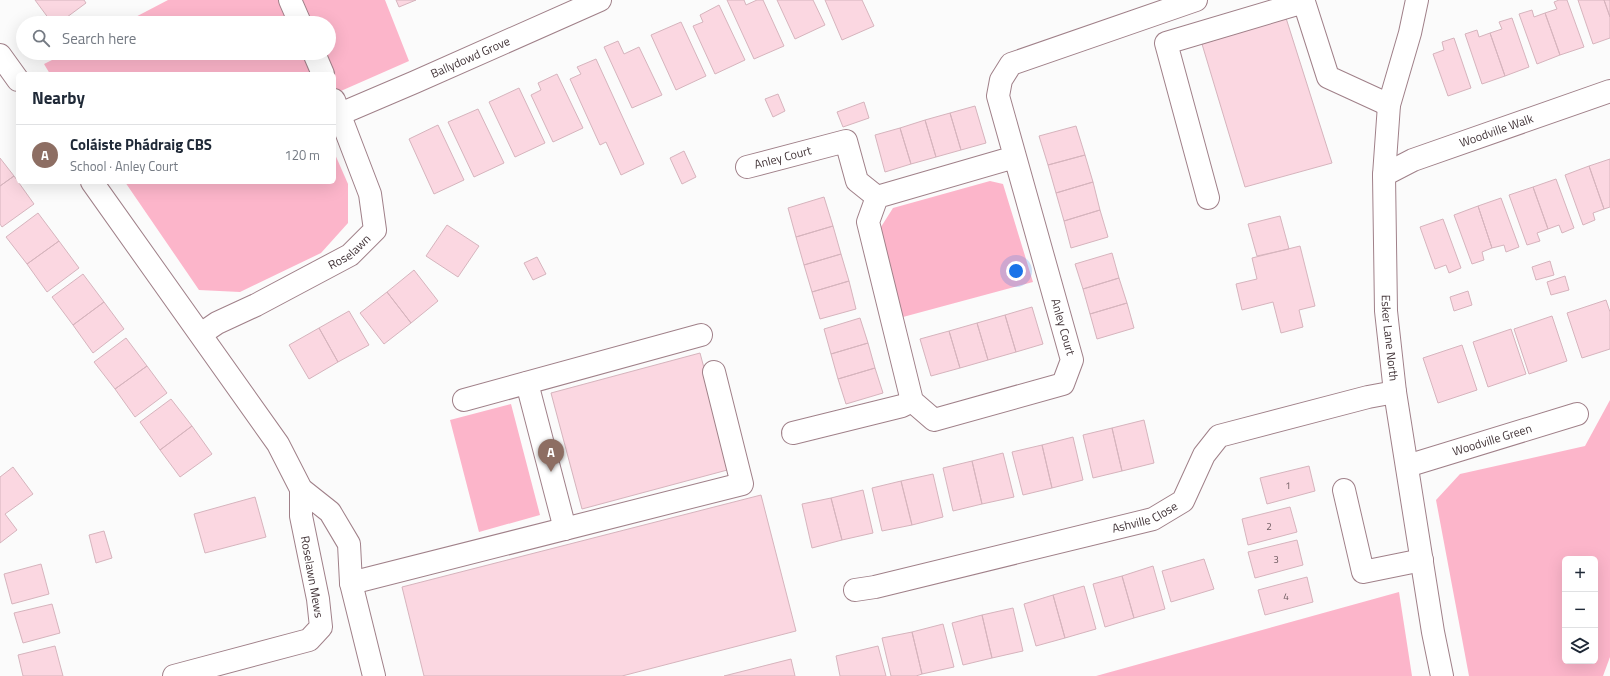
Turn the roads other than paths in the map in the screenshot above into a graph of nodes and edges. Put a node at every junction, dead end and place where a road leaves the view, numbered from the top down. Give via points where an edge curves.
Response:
1 (290, 0) edge
2 (600, 0) edge
3 (1196, 0) edge
4 (1417, 0) edge
5 (297, 16) edge
6 (0, 55) edge
7 (317, 60) edge
8 (322, 72) edge
9 (16, 77) edge
10 (1610, 91) edge
11 (1389, 105) junction
12 (337, 107) edge
13 (1015, 157) junction
14 (747, 167) dead end
15 (1384, 175) junction
16 (93, 184) edge
17 (877, 197) junction
18 (1208, 198) dead end
19 (201, 334) junction
20 (701, 335) dead end
21 (714, 372) dead end
22 (527, 383) junction
23 (1395, 392) junction
24 (464, 400) dead end
25 (912, 401) junction
26 (1577, 414) dead end
27 (793, 433) dead end
28 (1407, 466) junction
29 (301, 489) junction
30 (1344, 490) dead end
31 (565, 529) junction
32 (1422, 560) junction
33 (351, 583) junction
34 (855, 590) dead end
35 (174, 676) edge
36 (374, 676) edge
37 (1442, 676) edge

1 - 5 street
2 - 12 street, Ballydowd Grove via 415,82
3 - 13 street, Anley Court via 1011,64 1001,80 998,96
4 - 11 street, Esker Lane North
6 - 9 street
7 - 8 street
10 - 15 street, Woodville Walk via 1413,160
11 - 15 street, Esker Lane North
11 - 18 street via 1328,76 1304,2 1166,43
12 - 19 street, Roselawn via 370,194 374,230 350,255 217,323
13 - 17 street
13 - 25 street, Anley Court via 1072,360 1063,384 934,420
14 - 17 street, Anley Court via 846,141 857,181
15 - 23 street, Esker Lane North via 1386,311
16 - 19 street
17 - 25 street via 868,222
19 - 29 street via 278,444
20 - 22 street
21 - 31 street via 742,484
22 - 24 street
22 - 31 street
23 - 28 street, Esker Lane North
23 - 34 street, Ashville Close via 1219,436 1204,455 1183,501 1153,519
25 - 27 street via 902,406
26 - 28 street, Woodville Green
28 - 32 street, Esker Lane North
29 - 33 street via 330,512 349,544
29 - 35 street, Roselawn Mews via 301,516 318,599 321,627 309,640
30 - 32 street via 1363,572
31 - 33 street
32 - 37 street, Esker Lane North
33 - 36 street

